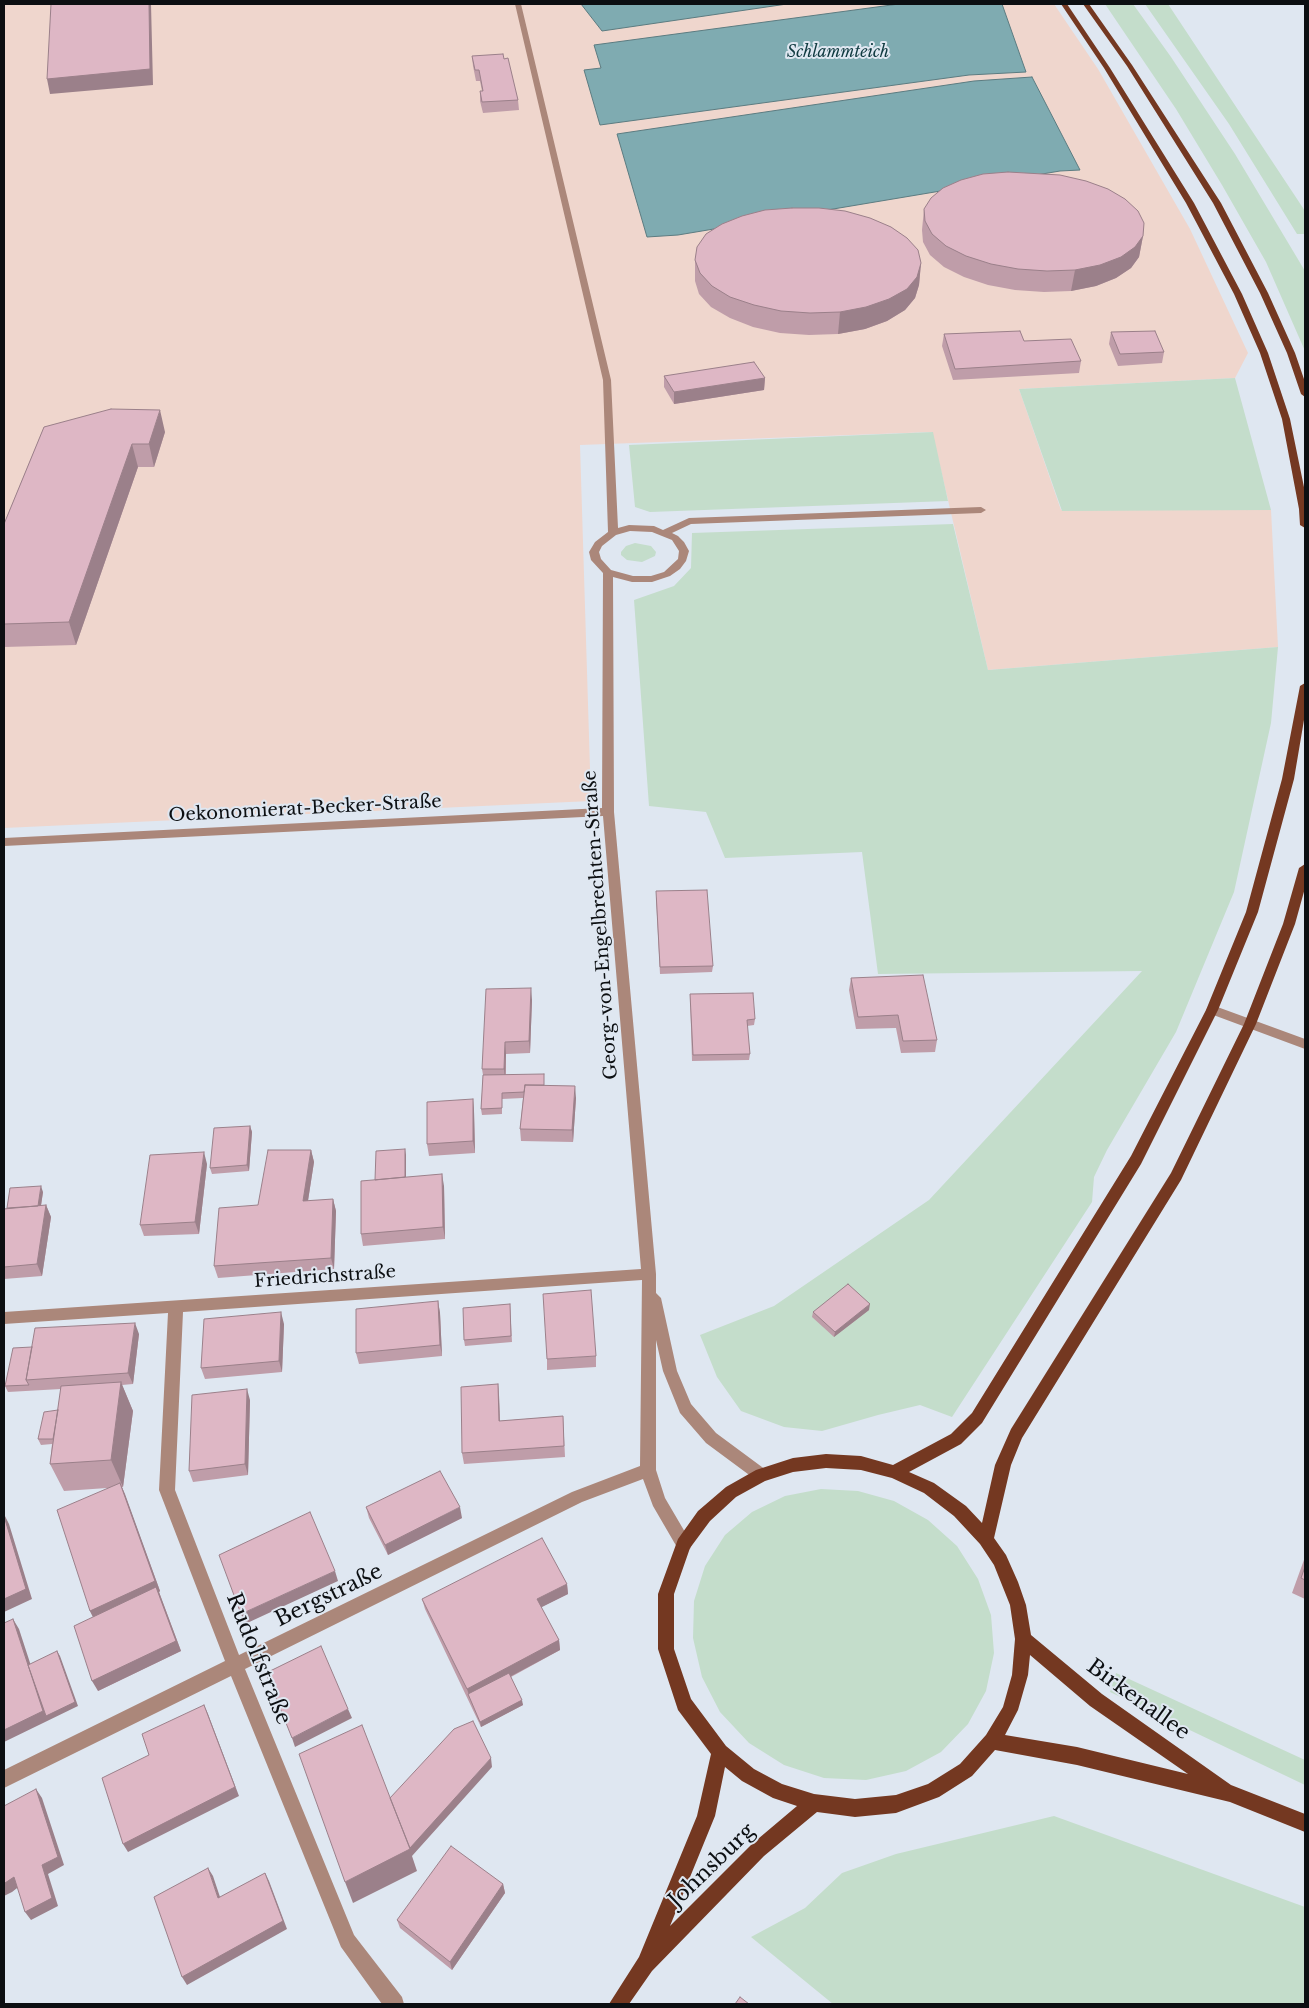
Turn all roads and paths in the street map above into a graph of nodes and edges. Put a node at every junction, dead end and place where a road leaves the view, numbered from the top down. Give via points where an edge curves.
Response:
1 (518, 4) edge
2 (1064, 4) edge
3 (1086, 4) edge
4 (1305, 394) edge
5 (981, 510) dead end
6 (1305, 525) edge
7 (666, 532) junction
8 (613, 533) junction
9 (608, 572) junction
10 (1305, 686) edge
11 (608, 812) junction
12 (4, 842) edge
13 (1305, 868) edge
14 (1212, 1010) junction
15 (1250, 1024) junction
16 (1305, 1044) edge
17 (649, 1274) junction
18 (176, 1305) junction
19 (4, 1318) edge
20 (648, 1470) junction
21 (894, 1472) junction
22 (761, 1475) junction
23 (986, 1539) junction
24 (684, 1544) junction
25 (1023, 1639) junction
26 (235, 1665) junction
27 (992, 1741) junction
28 (720, 1752) junction
29 (4, 1779) edge
30 (1230, 1793) junction
31 (814, 1803) junction
32 (1305, 1823) edge
33 (645, 1964) junction
34 (395, 2004) edge
35 (618, 2004) edge

1 - 8 street via 608,380
2 - 6 main road via 1190,203 1238,294 1264,353 1286,418
3 - 4 main road via 1130,66 1217,203 1264,293
5 - 7 street via 689,520
7 - 8 street via 640,528
7 - 9 street via 681,544 684,551 683,560 677,567 660,576 642,579
8 - 9 street via 598,544 594,552 596,560
9 - 11 street, Georg-von-Engelbrechten-Straße
10 - 14 main road via 1288,779 1252,912
11 - 12 street, Oekonomierat-Becker-Straße
11 - 17 street, Georg-von-Engelbrechten-Straße
13 - 15 main road via 1289,924
14 - 15 street
14 - 21 main road via 1136,1160 978,1418 956,1439
15 - 16 street
15 - 23 main road via 1176,1176 1016,1434 1003,1465
17 - 18 street, Friedrichstraße
17 - 20 street, Georg-von-Engelbrechten-Straße
17 - 22 street, Georg-von-Engelbrechten-Straße via 670,1371 685,1408 711,1438
18 - 19 street, Friedrichstraße
18 - 26 street, Rudolfstraße via 167,1490
20 - 24 street, Georg-von-Engelbrechten-Straße via 658,1501
20 - 26 street, Bergstraße via 577,1497
21 - 22 main road via 861,1463 826,1461 793,1465
21 - 23 main road via 929,1488 960,1511
22 - 24 main road via 724,1498 704,1516
23 - 25 main road via 1010,1582 1018,1605
24 - 28 main road via 666,1594 666,1649 684,1704
25 - 27 main road via 1020,1675 1010,1710
25 - 30 main road, Birkenallee via 1096,1700
26 - 29 street, Bergstraße
26 - 34 street, Rudolfstraße via 347,1941
27 - 30 main road, Birkenallee via 1077,1756
27 - 31 main road via 966,1770 933,1791 896,1804 855,1808
28 - 31 main road via 748,1775 779,1792
28 - 33 main road, Johnsburg via 706,1816
30 - 32 main road, Birkenallee
31 - 33 main road, Johnsburg via 758,1850
33 - 35 main road, Johnsburg

